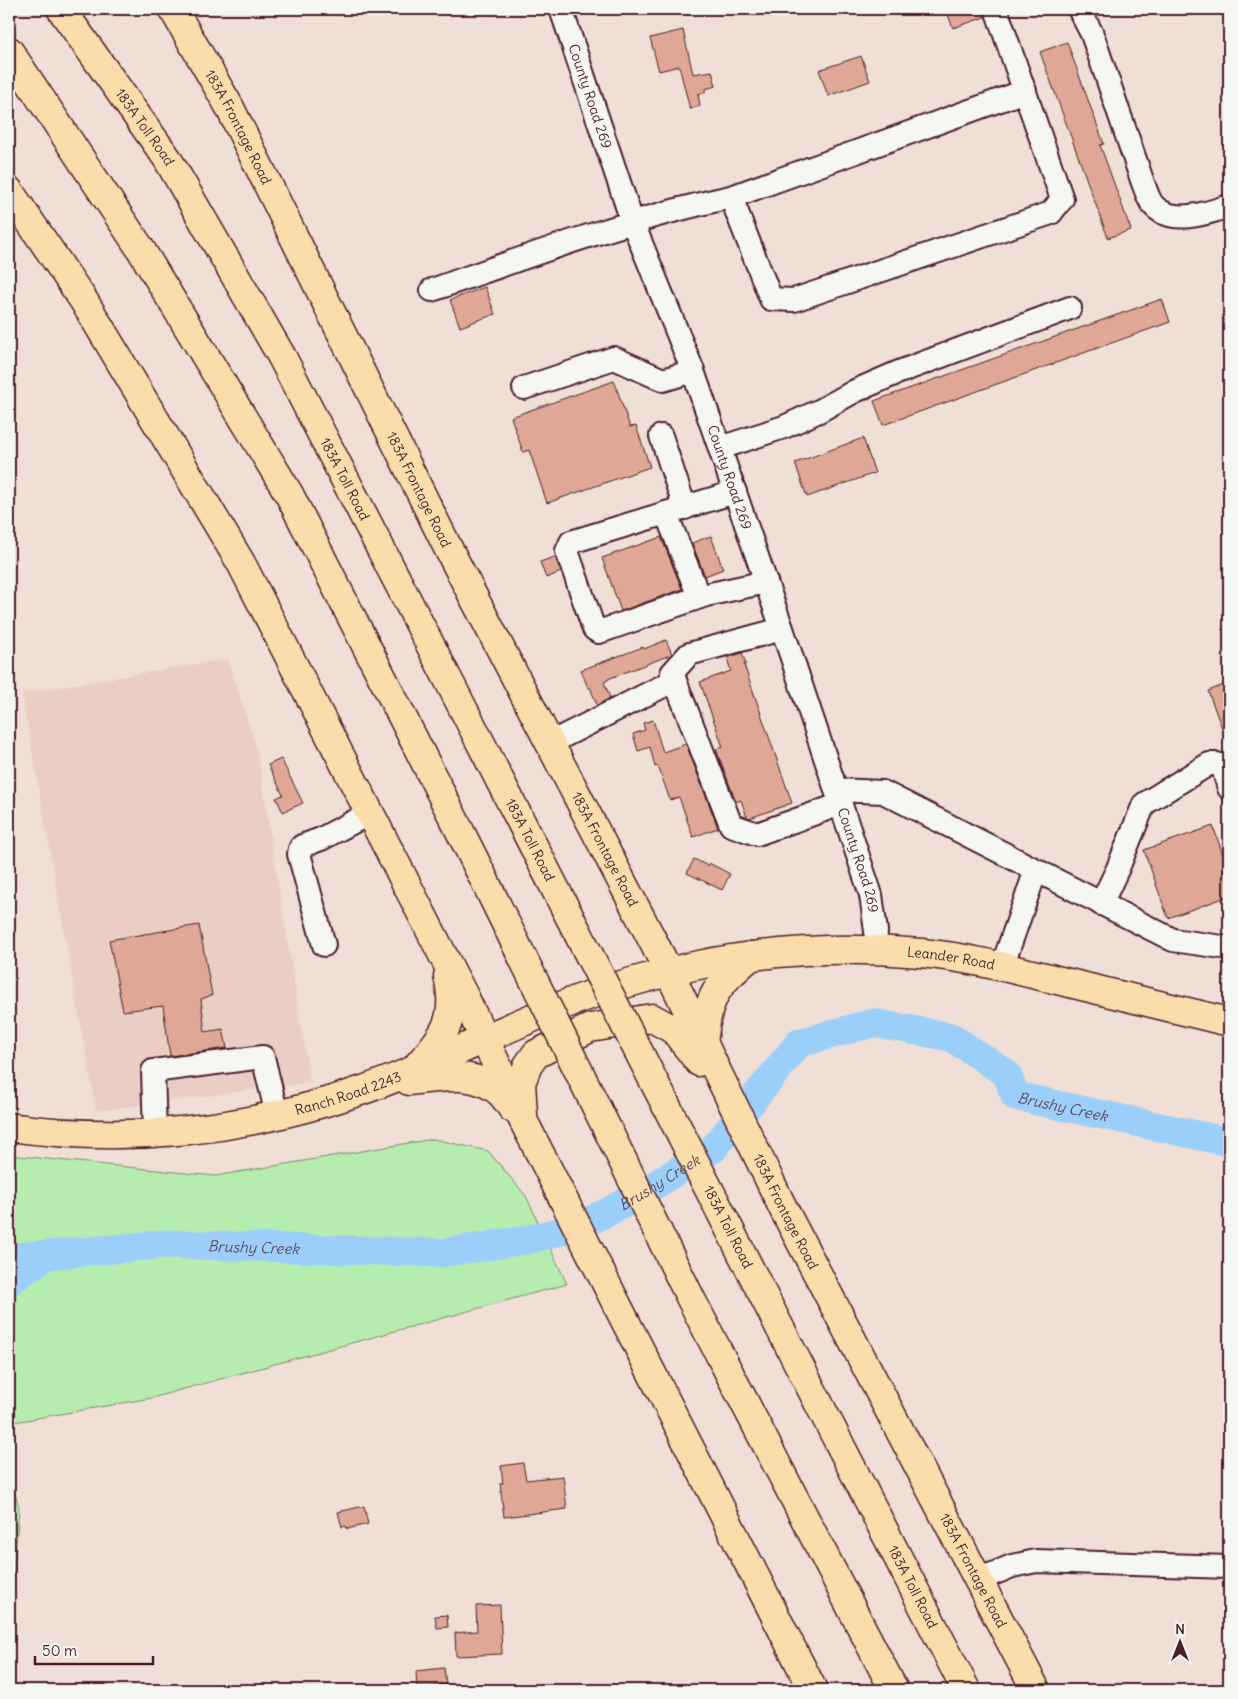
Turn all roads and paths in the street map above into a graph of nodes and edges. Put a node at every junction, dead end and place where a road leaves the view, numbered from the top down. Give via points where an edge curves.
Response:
1 (61, 9) edge
2 (173, 9) edge
3 (561, 9) edge
4 (996, 9) edge
5 (1080, 9) edge
6 (9, 51) edge
7 (1025, 91) junction
8 (9, 191) edge
9 (731, 197) junction
10 (1229, 206) edge
11 (632, 221) junction
12 (432, 290) dead end
13 (1070, 308) dead end
14 (693, 372) junction
15 (524, 388) dead end
16 (661, 436) dead end
17 (720, 448) junction
18 (735, 492) junction
19 (676, 510) junction
20 (766, 582) junction
21 (698, 597) junction
22 (782, 629) junction
23 (675, 680) junction
24 (550, 743) junction
25 (1229, 788) edge
26 (838, 797) junction
27 (370, 813) junction
28 (1036, 870) junction
29 (1101, 904) junction
30 (324, 945) dead end
31 (1229, 948) edge
32 (875, 950) junction
33 (441, 951) junction
34 (751, 956) junction
35 (1002, 967) junction
36 (669, 972) junction
37 (1229, 1022) edge
38 (484, 1038) junction
39 (701, 1049) junction
40 (414, 1069) junction
41 (374, 1085) junction
42 (277, 1115) junction
43 (523, 1120) junction
44 (9, 1127) edge
45 (155, 1133) junction
46 (1229, 1567) edge
47 (978, 1580) junction
48 (813, 1690) edge
49 (894, 1690) edge
50 (966, 1690) edge
51 (1036, 1690) edge

1 - 50 main road, 183A Toll Road, bridge via 166,158 282,357
2 - 24 main road, 183A Frontage Road via 229,106 448,548
3 - 11 street, County Road 269
4 - 7 street
5 - 10 street via 1154,206 1177,216 1202,214
6 - 49 main road, bridge via 140,248 289,494 474,859 686,1290
7 - 9 street
7 - 9 street via 1062,199 1051,212 794,300 771,298
8 - 27 main road via 84,301 241,563
9 - 11 street
11 - 12 street
11 - 14 street, County Road 269
13 - 17 street via 899,372 784,427
14 - 15 street via 664,380 614,358
14 - 17 street, County Road 269
16 - 19 street
17 - 18 street, County Road 269
18 - 19 street
18 - 20 street, County Road 269
19 - 21 street
19 - 21 street via 571,542 567,551 594,629 599,632
20 - 21 street
20 - 22 street, County Road 269
22 - 23 street via 689,654 672,673
22 - 26 street, County Road 269
23 - 24 street
23 - 26 street via 731,824 757,834
24 - 36 main road, 183A Frontage Road
25 - 29 street via 1223,768 1209,764 1144,804
26 - 28 street via 883,792
26 - 32 street, County Road 269 via 871,895 875,913
27 - 30 street via 300,849
27 - 33 main road
28 - 29 street
28 - 35 street
29 - 31 street via 1173,940
32 - 34 main road, Leander Road via 795,951
32 - 35 main road, Leander Road via 923,953
33 - 38 main road
33 - 40 main road via 451,990 449,1021 440,1040
34 - 36 main road, Leander Road
34 - 39 main road via 726,978 714,995 706,1015
35 - 37 main road, Leander Road
36 - 38 main road, Ranch Road 2243 via 622,983
36 - 39 main road, 183A Frontage Road
38 - 40 main road, Ranch Road 2243
38 - 43 main road
39 - 43 main road via 652,1018 590,1028 536,1054 521,1083
39 - 47 main road, 183A Frontage Road
40 - 41 main road, Ranch Road 2243
41 - 42 main road, Ranch Road 2243
41 - 43 main road via 448,1076 484,1082 497,1090
42 - 45 main road, Ranch Road 2243 via 204,1129
42 - 45 street via 263,1057 153,1070
43 - 48 main road
44 - 45 main road, Ranch Road 2243 via 95,1135
46 - 47 street via 1036,1562 1012,1566
47 - 51 main road, 183A Frontage Road

